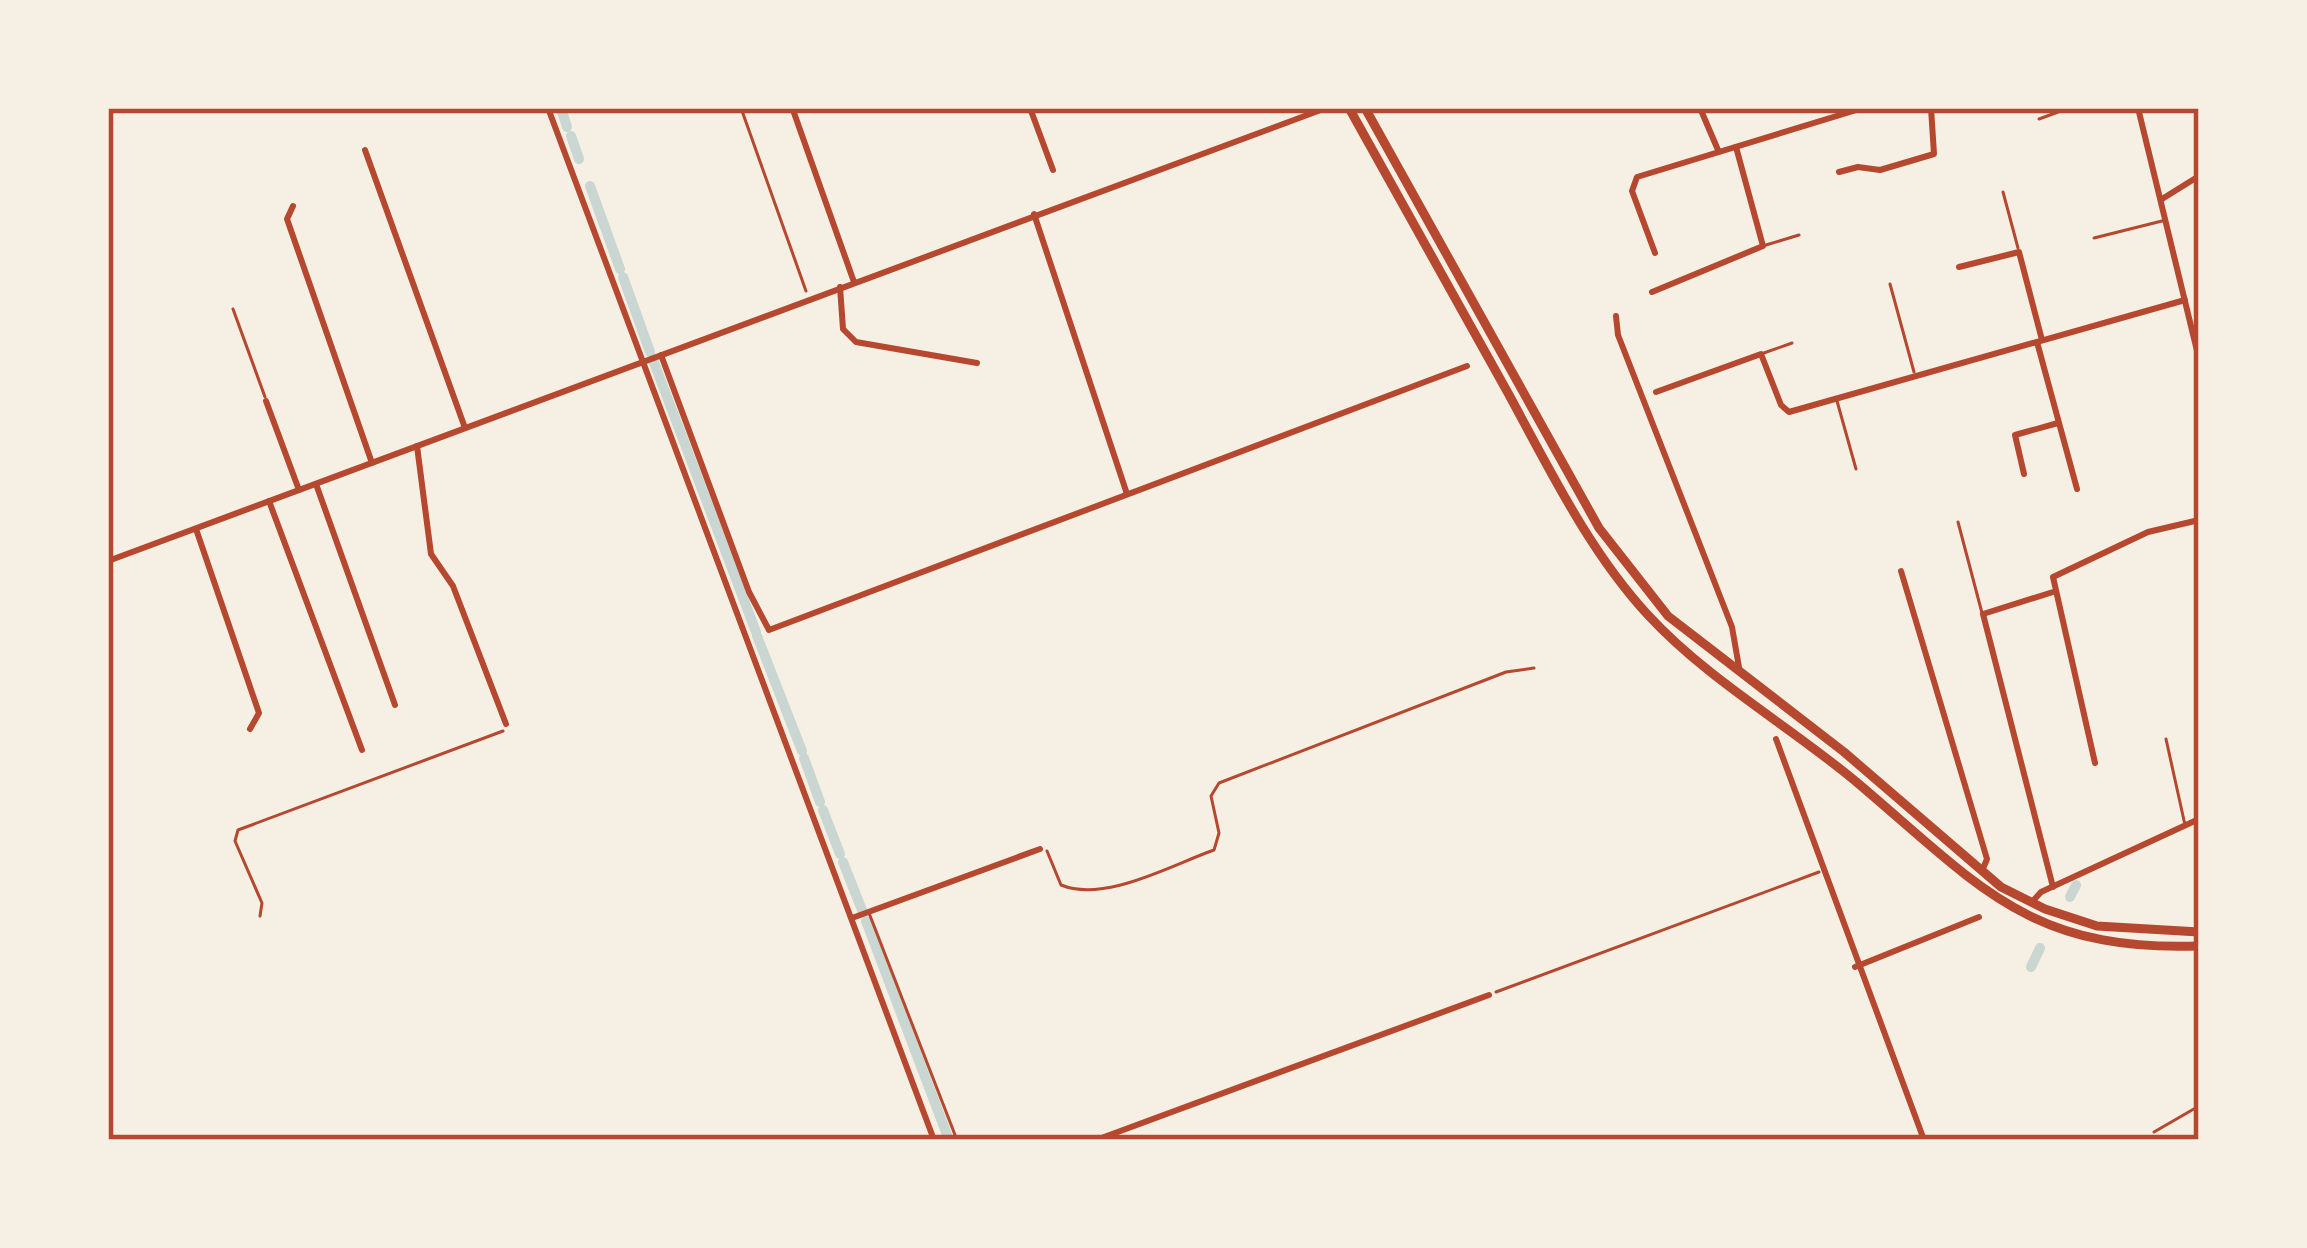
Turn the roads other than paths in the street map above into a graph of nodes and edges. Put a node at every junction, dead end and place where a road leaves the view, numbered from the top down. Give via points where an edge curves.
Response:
1 (548, 108) edge
2 (1030, 108) edge
3 (1326, 108) edge
4 (1349, 108) edge
5 (1365, 108) edge
6 (1700, 108) edge
7 (1863, 108) edge
8 (1931, 108) edge
9 (2069, 108) edge
10 (2138, 108) edge
11 (793, 110) edge
12 (2039, 119) dead end
13 (1736, 147) junction
14 (365, 150) dead end
15 (1718, 150) junction
16 (1053, 170) dead end
17 (1839, 172) dead end
18 (2199, 176) edge
19 (2003, 192) dead end
20 (2160, 201) junction
21 (293, 206) dead end
22 (1034, 214) junction
23 (2164, 220) junction
24 (1799, 235) dead end
25 (2094, 238) dead end
26 (1763, 247) junction
27 (2019, 252) junction
28 (1655, 253) dead end
29 (1959, 267) dead end
30 (854, 282) junction
31 (1890, 284) dead end
32 (840, 287) junction
33 (1652, 292) dead end
34 (2185, 300) junction
35 (233, 309) dead end
36 (1616, 316) dead end
37 (2194, 319) edge
38 (2039, 341) junction
39 (1792, 343) dead end
40 (661, 355) junction
41 (1761, 355) junction
42 (2199, 359) edge
43 (643, 361) junction
44 (977, 363) dead end
45 (1467, 366) dead end
46 (1914, 372) junction
47 (1656, 392) dead end
48 (1836, 398) junction
49 (266, 400) joint
50 (2058, 423) junction
51 (465, 428) junction
52 (417, 446) junction
53 (372, 463) junction
54 (1856, 469) dead end
55 (2024, 474) dead end
56 (316, 484) junction
57 (2077, 489) dead end
58 (299, 490) junction
59 (1127, 494) junction
60 (268, 501) junction
61 (2199, 520) edge
62 (1958, 522) dead end
63 (196, 529) junction
64 (108, 562) edge
65 (1901, 571) dead end
66 (2053, 592) junction
67 (1982, 614) junction
68 (1738, 675) junction
69 (395, 705) dead end
70 (506, 724) road end
71 (250, 729) dead end
72 (2166, 739) dead end
73 (1775, 740) dead end
74 (362, 750) dead end
75 (2095, 763) dead end
76 (2199, 819) edge
77 (2186, 826) junction
78 (1040, 849) road end
79 (1981, 872) junction
80 (2053, 887) junction
81 (2031, 903) junction
82 (869, 913) junction
83 (1979, 917) dead end
84 (851, 918) junction
85 (2199, 932) edge
86 (2199, 946) edge
87 (1856, 967) junction
88 (1489, 995) road end
89 (934, 1140) edge
90 (957, 1140) edge
91 (1096, 1140) edge
92 (1924, 1140) edge

1 - 43 street
2 - 16 street
3 - 22 street
4 - 86 highway via 1574,513 1648,615 2003,905 2092,939
5 - 68 highway via 1606,538 1668,616
6 - 15 street
7 - 13 street
8 - 17 street via 1934,154
9 - 12 lane
10 - 20 street
11 - 30 street
13 - 15 street
13 - 26 street
14 - 51 street
15 - 28 street via 1631,184
18 - 20 street
19 - 27 lane
20 - 23 street
21 - 53 street via 287,219
22 - 30 street
22 - 59 street
23 - 25 lane
23 - 34 street
24 - 26 lane
26 - 33 street
27 - 29 street
27 - 38 street
30 - 32 street
31 - 46 lane
32 - 40 street
32 - 44 street via 843,329 856,342
34 - 37 street
34 - 38 street
35 - 49 lane
36 - 68 street via 1732,627
37 - 42 street
38 - 46 street
38 - 50 street
39 - 41 lane
40 - 43 street
40 - 59 street via 769,630
41 - 47 street
41 - 48 street via 1785,410
43 - 51 street
43 - 84 street
45 - 59 street
46 - 48 street
48 - 54 lane
49 - 58 street
50 - 55 street via 2015,436
50 - 57 street
51 - 52 street
52 - 53 street
52 - 70 street via 431,554 453,586
53 - 56 street
56 - 58 street
56 - 69 street
58 - 60 street
60 - 63 street
60 - 74 street
61 - 66 street via 2148,532 2058,571
62 - 67 lane
63 - 64 street
63 - 71 street via 259,713
65 - 79 street via 1988,860
66 - 67 street
66 - 75 street
67 - 80 street
68 - 79 highway via 1844,752
72 - 77 lane
73 - 87 street
76 - 77 street
77 - 80 street
78 - 82 street
79 - 81 highway
80 - 81 street
81 - 85 highway via 2097,926
82 - 84 street
82 - 90 lane
83 - 87 street
84 - 89 street
87 - 92 street
88 - 91 street

